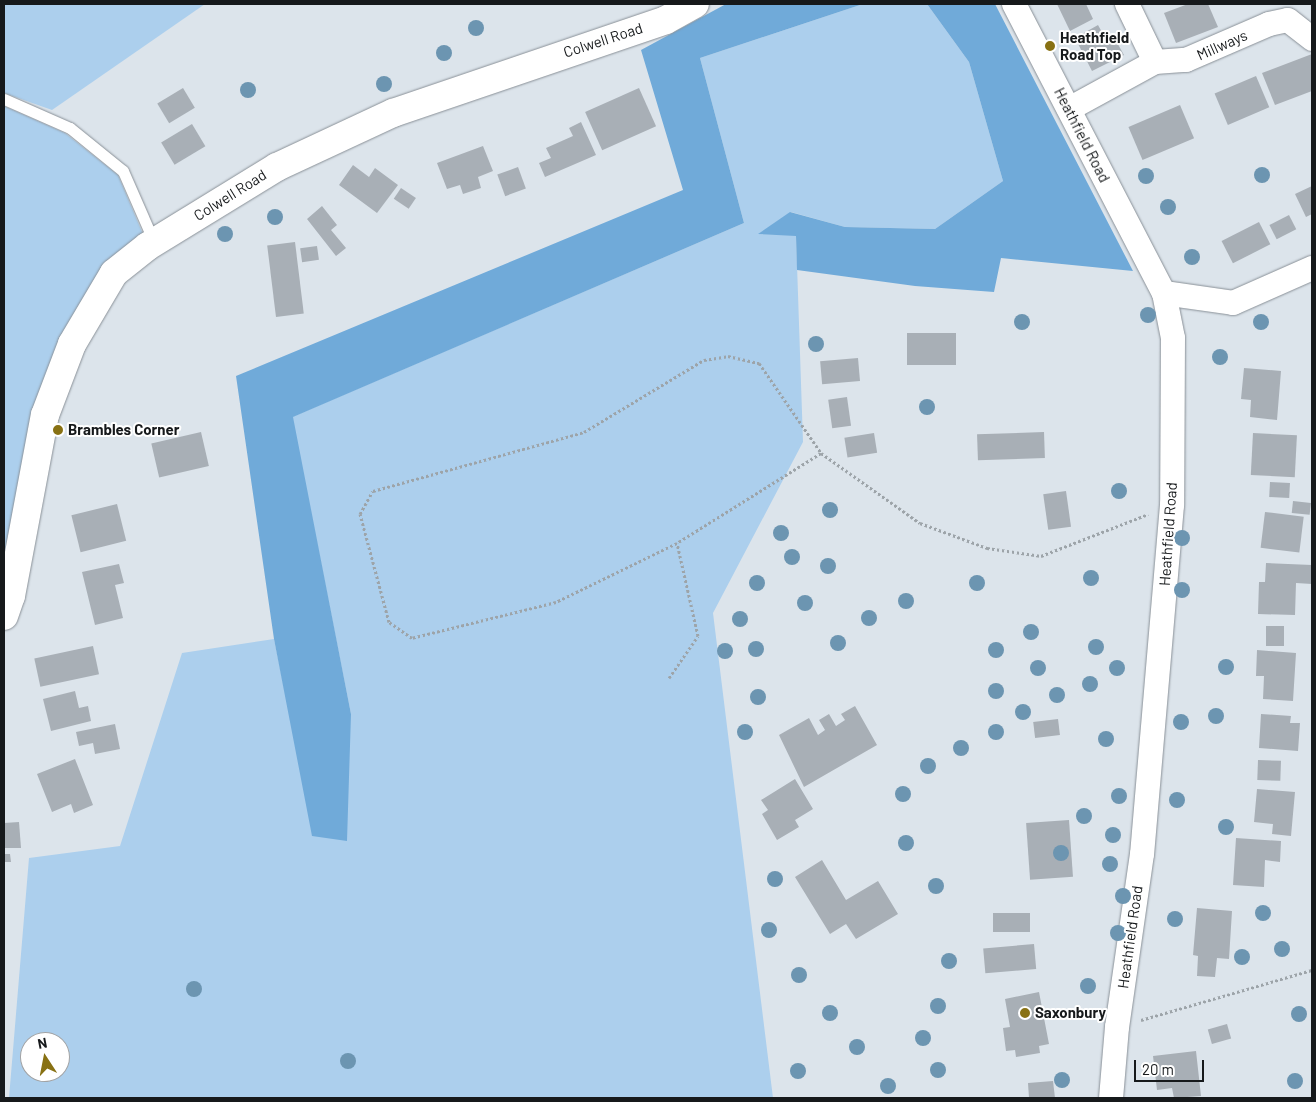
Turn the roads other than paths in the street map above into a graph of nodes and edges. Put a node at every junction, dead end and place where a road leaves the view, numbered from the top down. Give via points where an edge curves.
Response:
1 (695, 4) edge
2 (1014, 4) edge
3 (1127, 4) edge
4 (1288, 12) edge
5 (1312, 39) edge
6 (1155, 62) junction
7 (4, 99) edge
8 (1069, 109) junction
9 (154, 242) junction
10 (1312, 268) edge
11 (1164, 293) junction
12 (4, 616) edge
13 (1111, 1098) edge

1 - 9 main road, Colwell Road via 666,20 394,113 277,167
2 - 8 street, Heathfield Road
3 - 6 street
4 - 5 street, Millways
4 - 6 street, Millways via 1269,24 1186,60
6 - 8 street, Millways
7 - 9 lane via 70,128 123,171
8 - 11 street, Heathfield Road
9 - 12 main road, Colwell Road via 114,273 72,344 45,415 11,596
10 - 11 street via 1233,302
11 - 13 street, Heathfield Road via 1173,338 1172,505 1142,854 1117,1028

